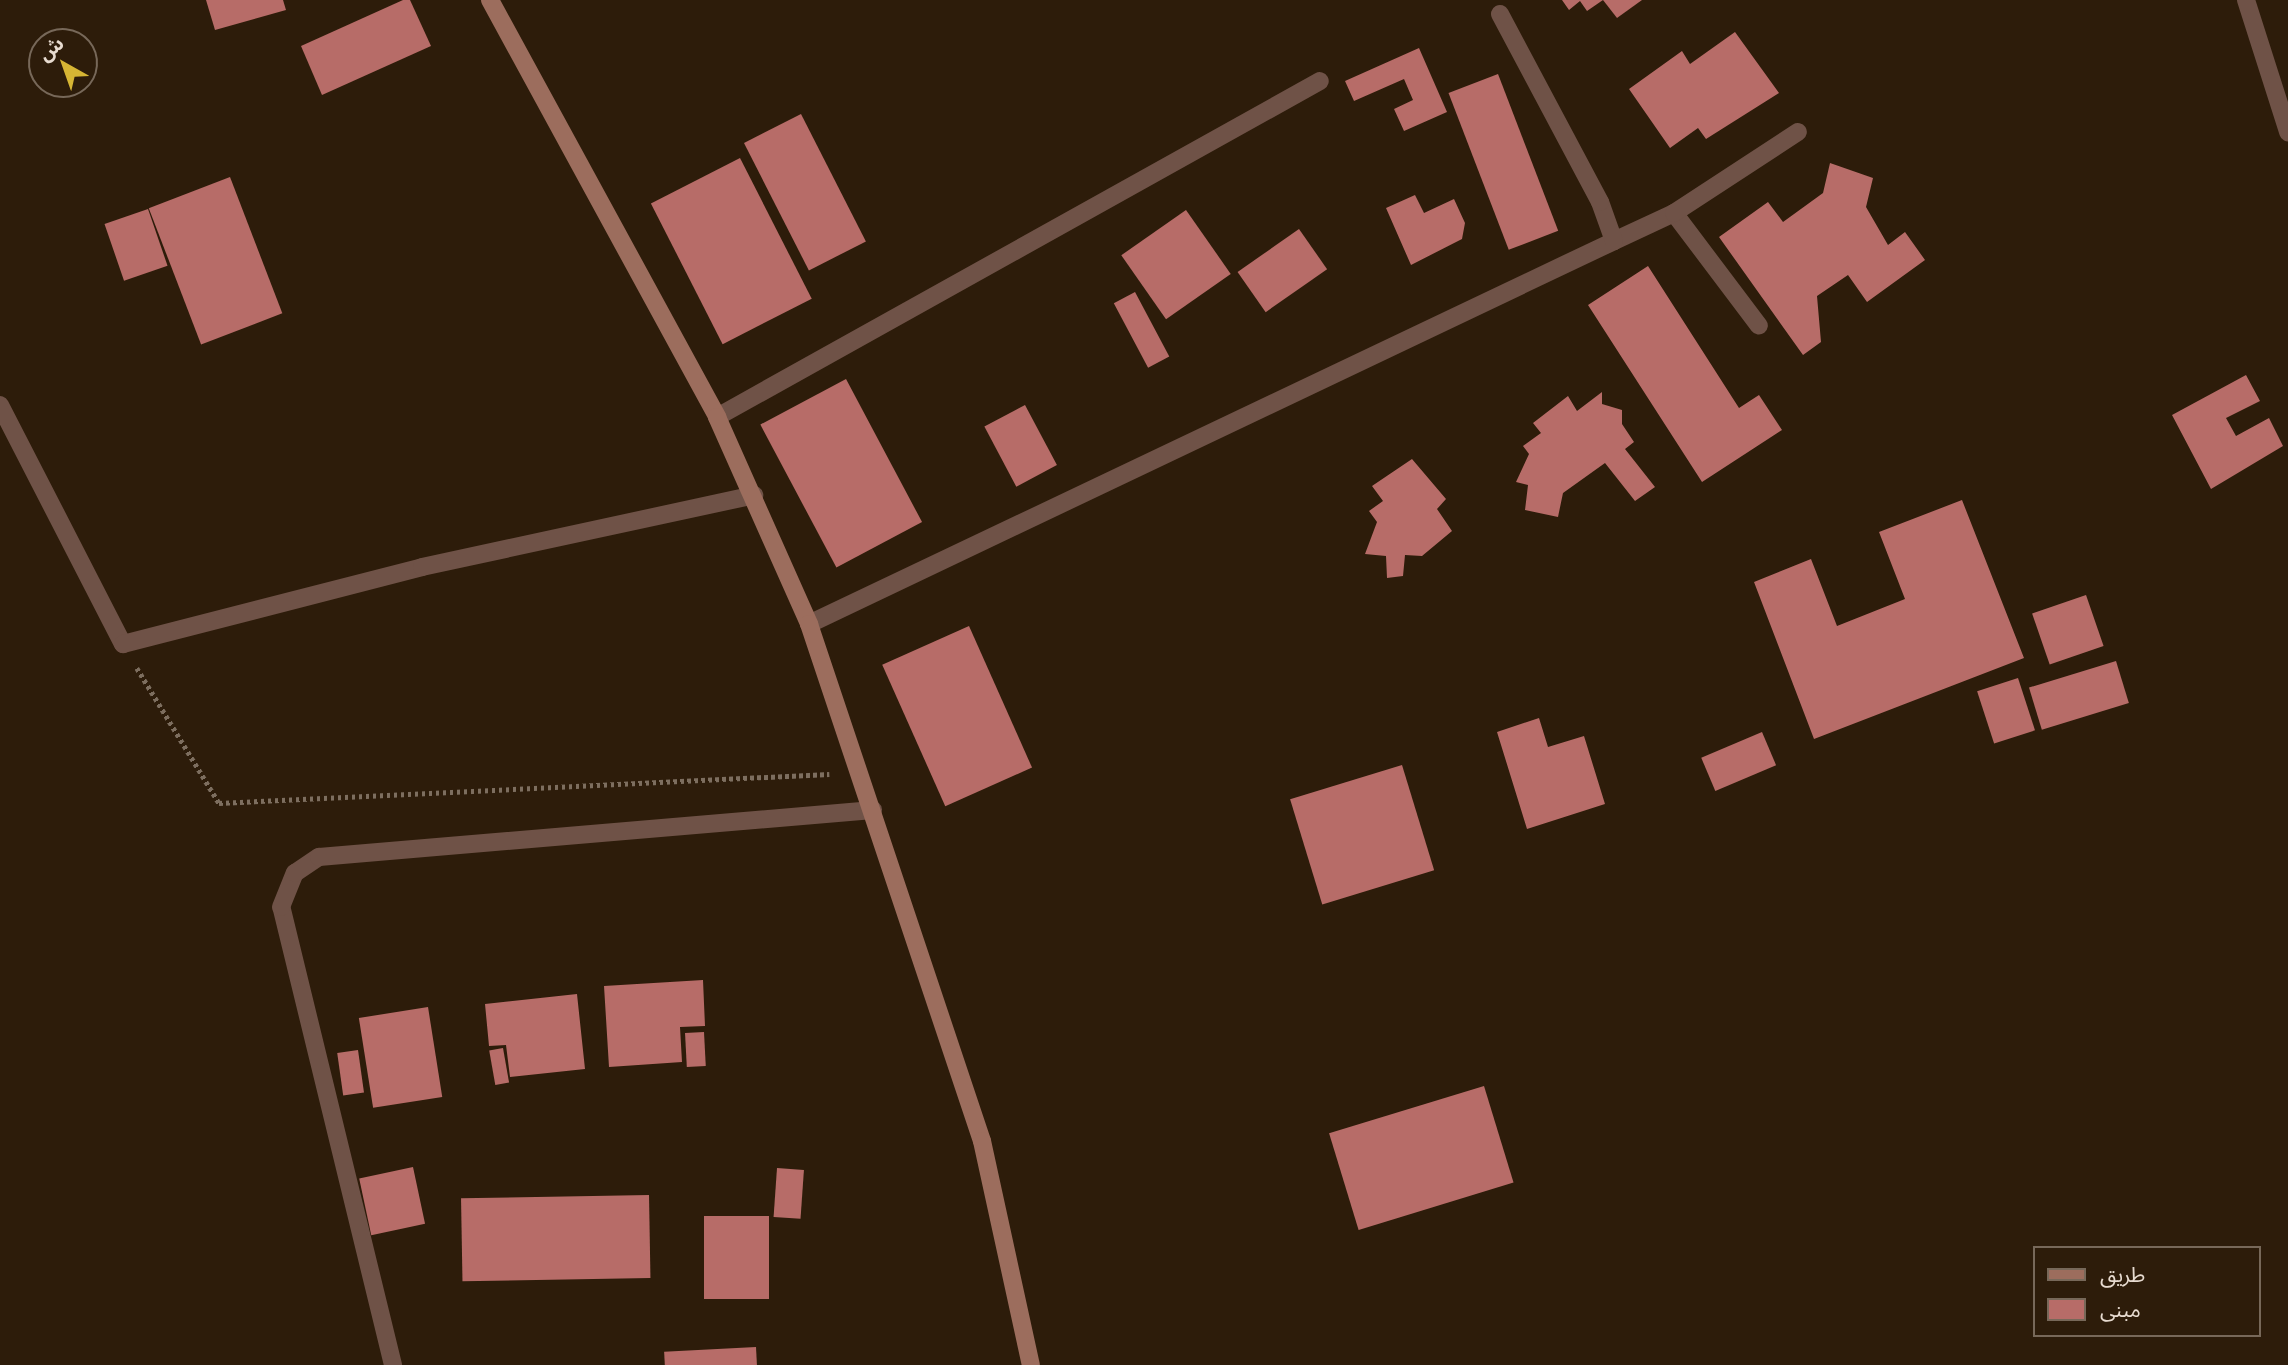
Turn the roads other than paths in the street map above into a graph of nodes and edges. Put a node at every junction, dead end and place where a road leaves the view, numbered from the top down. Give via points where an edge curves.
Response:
1 (490, 0) edge
2 (2246, 0) edge
3 (1500, 14) dead end
4 (1320, 81) dead end
5 (1798, 132) dead end
6 (2288, 132) edge
7 (1674, 214) junction
8 (1614, 241) junction
9 (1759, 326) dead end
10 (0, 405) edge
11 (717, 418) junction
12 (754, 495) junction
13 (809, 624) junction
14 (873, 810) junction
15 (393, 1365) edge
16 (1031, 1365) edge

1 - 11 street
2 - 6 street
3 - 8 street via 1601,202
4 - 11 street
5 - 7 street
7 - 8 street
7 - 9 street
8 - 13 street
10 - 12 street via 123,644 422,567
11 - 12 street
12 - 13 street
13 - 14 street
14 - 15 street via 319,857 295,873 281,907
14 - 16 street via 982,1140

